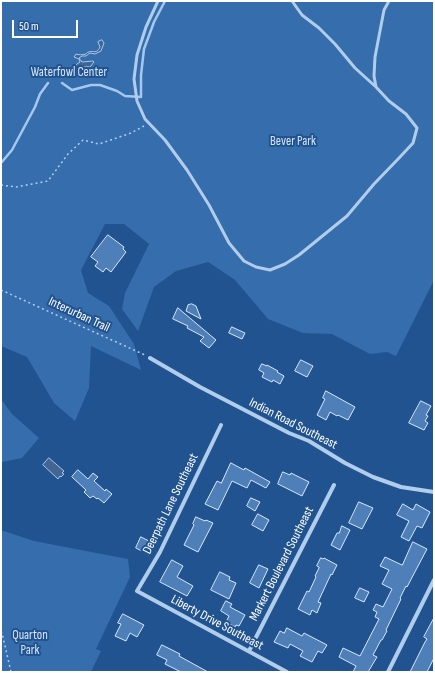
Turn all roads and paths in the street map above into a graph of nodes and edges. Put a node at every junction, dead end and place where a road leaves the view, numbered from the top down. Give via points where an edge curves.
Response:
1 (158, 1) edge
2 (292, 1) edge
3 (389, 1) edge
4 (376, 87) junction
5 (149, 123) junction
6 (1, 185) edge
7 (1, 290) edge
8 (150, 358) joint
9 (221, 425) dead end
10 (334, 485) dead end
11 (434, 492) edge
12 (434, 580) edge
13 (137, 591) joint
14 (1, 632) edge
15 (249, 651) junction
16 (11, 672) edge
17 (287, 672) edge
18 (388, 672) edge

1 - 5 lane via 137,55 134,79 137,101
2 - 4 lane via 302,15 319,28
3 - 4 lane via 384,10 375,57
4 - 5 lane via 406,114 417,128 413,143 347,216 299,255 270,270 244,261 229,243 188,170
5 - 6 path via 99,144 83,140 68,154 48,181 16,187
7 - 8 path, Interurban Trail
8 - 11 street, Indian Road Southeast via 200,387 309,441 373,477 401,487
9 - 13 street, Deerpath Lane Southeast via 160,552
10 - 15 street, Markert Boulevard Southeast
12 - 18 street
13 - 15 street, Liberty Drive Southeast
14 - 16 path
15 - 17 street, Liberty Drive Southeast

